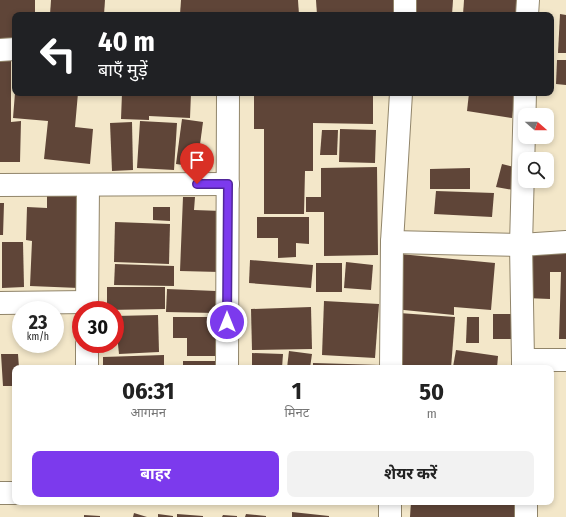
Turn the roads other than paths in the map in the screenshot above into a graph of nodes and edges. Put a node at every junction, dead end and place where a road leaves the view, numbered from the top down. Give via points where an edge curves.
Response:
1 (405, 0) edge
2 (528, 0) edge
3 (405, 12) edge
4 (527, 12) edge
5 (12, 49) edge
6 (0, 50) edge
7 (228, 96) edge
8 (401, 96) edge
9 (525, 96) edge
10 (228, 184) junction
11 (0, 185) edge
12 (88, 185) junction
13 (392, 242) junction
14 (566, 242) edge
15 (521, 245) junction
16 (87, 301) edge
17 (0, 303) edge
18 (72, 305) edge
19 (87, 353) edge
20 (566, 360) edge
21 (523, 364) edge
22 (87, 365) edge
23 (227, 365) edge
24 (391, 365) edge
25 (0, 493) edge
26 (12, 493) edge
27 (390, 505) edge
28 (526, 505) edge
29 (390, 517) edge
30 (526, 517) edge

1 - 3 street
2 - 4 street
5 - 6 street
7 - 10 street
8 - 13 street
9 - 15 street
10 - 12 street
10 - 23 street
11 - 12 street
12 - 16 street
13 - 15 street
13 - 24 street
14 - 15 street
15 - 21 street
17 - 18 street
19 - 22 street
20 - 21 street
25 - 26 street
27 - 29 street
28 - 30 street

